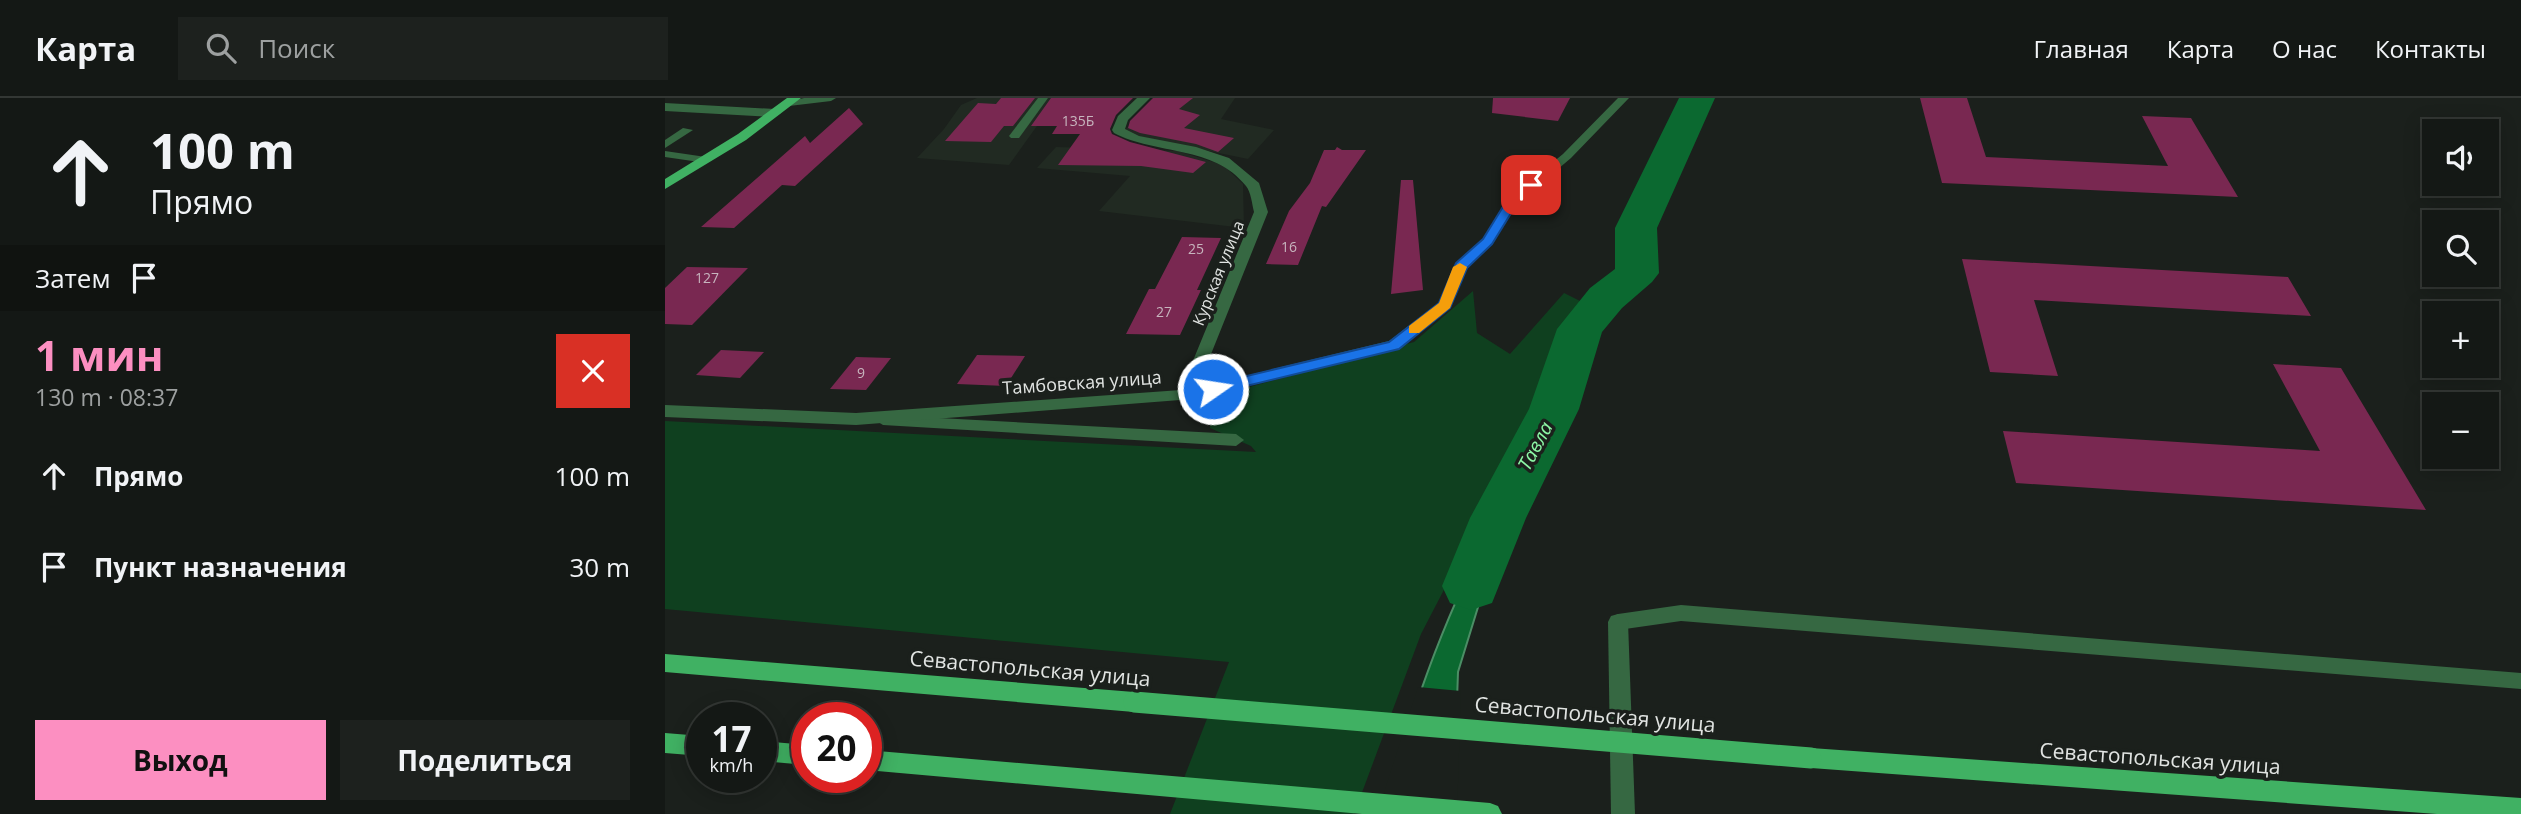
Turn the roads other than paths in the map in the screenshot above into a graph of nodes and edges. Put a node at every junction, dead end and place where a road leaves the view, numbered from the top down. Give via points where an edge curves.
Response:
1 (831, 98) edge
2 (1043, 98) edge
3 (1144, 98) edge
4 (1625, 98) edge
5 (792, 100) edge
6 (665, 107) edge
7 (775, 113) junction
8 (687, 130) dead end
9 (1016, 136) dead end
10 (665, 145) edge
11 (665, 154) edge
12 (706, 160) junction
13 (665, 185) edge
14 (1188, 395) junction
15 (665, 411) edge
16 (856, 419) junction
17 (1236, 440) dead end
18 (1618, 622) joint
19 (665, 663) edge
20 (2521, 681) edge
21 (665, 743) edge
22 (686, 745) edge
23 (882, 761) edge
24 (2521, 809) edge
25 (1490, 814) edge
26 (1623, 814) edge

1 - 5 lane
2 - 9 lane
3 - 14 street, Курская улица via 1122,119 1118,130 1135,139 1224,161 1254,186 1261,212
4 - 14 lane, Тамбовская улица via 1514,200 1488,241 1461,266 1445,305 1394,345
5 - 7 main road
6 - 7 street
7 - 12 main road
8 - 10 lane
11 - 12 lane
12 - 13 main road
14 - 16 street, Тамбовская улица
15 - 16 street, Тамбовская улица
16 - 17 lane
18 - 20 lane via 1681,613
18 - 26 street
19 - 24 main road, Севастопольская улица, bridge via 1811,758
21 - 22 main road
23 - 25 main road

